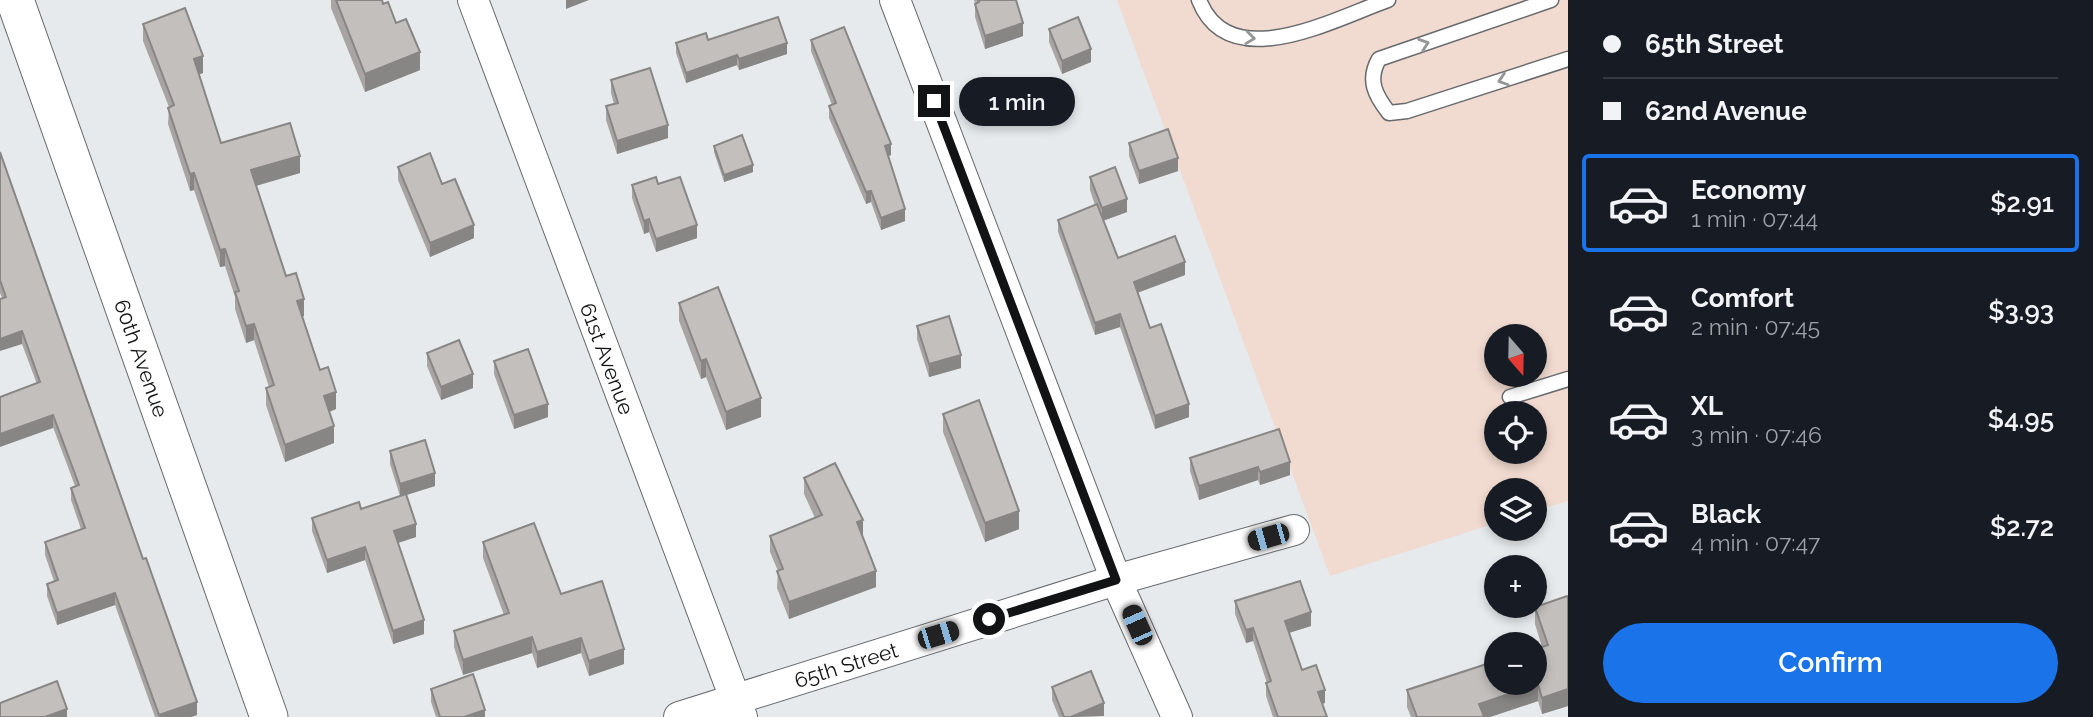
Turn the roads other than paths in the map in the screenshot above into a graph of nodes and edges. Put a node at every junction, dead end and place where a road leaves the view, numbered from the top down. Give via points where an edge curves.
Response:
1 (15, 0) edge
2 (473, 0) edge
3 (895, 0) edge
4 (1199, 0) edge
5 (1388, 0) edge
6 (1551, 0) edge
7 (1568, 60) edge
8 (1568, 379) edge
9 (1510, 397) dead end
10 (1294, 530) dead end
11 (1116, 580) junction
12 (738, 708) edge
13 (269, 717) edge
14 (679, 717) edge
15 (1177, 717) edge

1 - 13 street, 60th Avenue
2 - 12 street, 61st Avenue
3 - 11 street
4 -> 5 lane via 1213,23 1248,41 1277,38
7 -> 6 lane via 1407,111 1389,113 1374,94 1372,71 1379,59
8 - 9 lane
10 - 11 street, 65th Street
11 - 12 street, 65th Street
11 - 15 street
12 - 14 street, 65th Street

